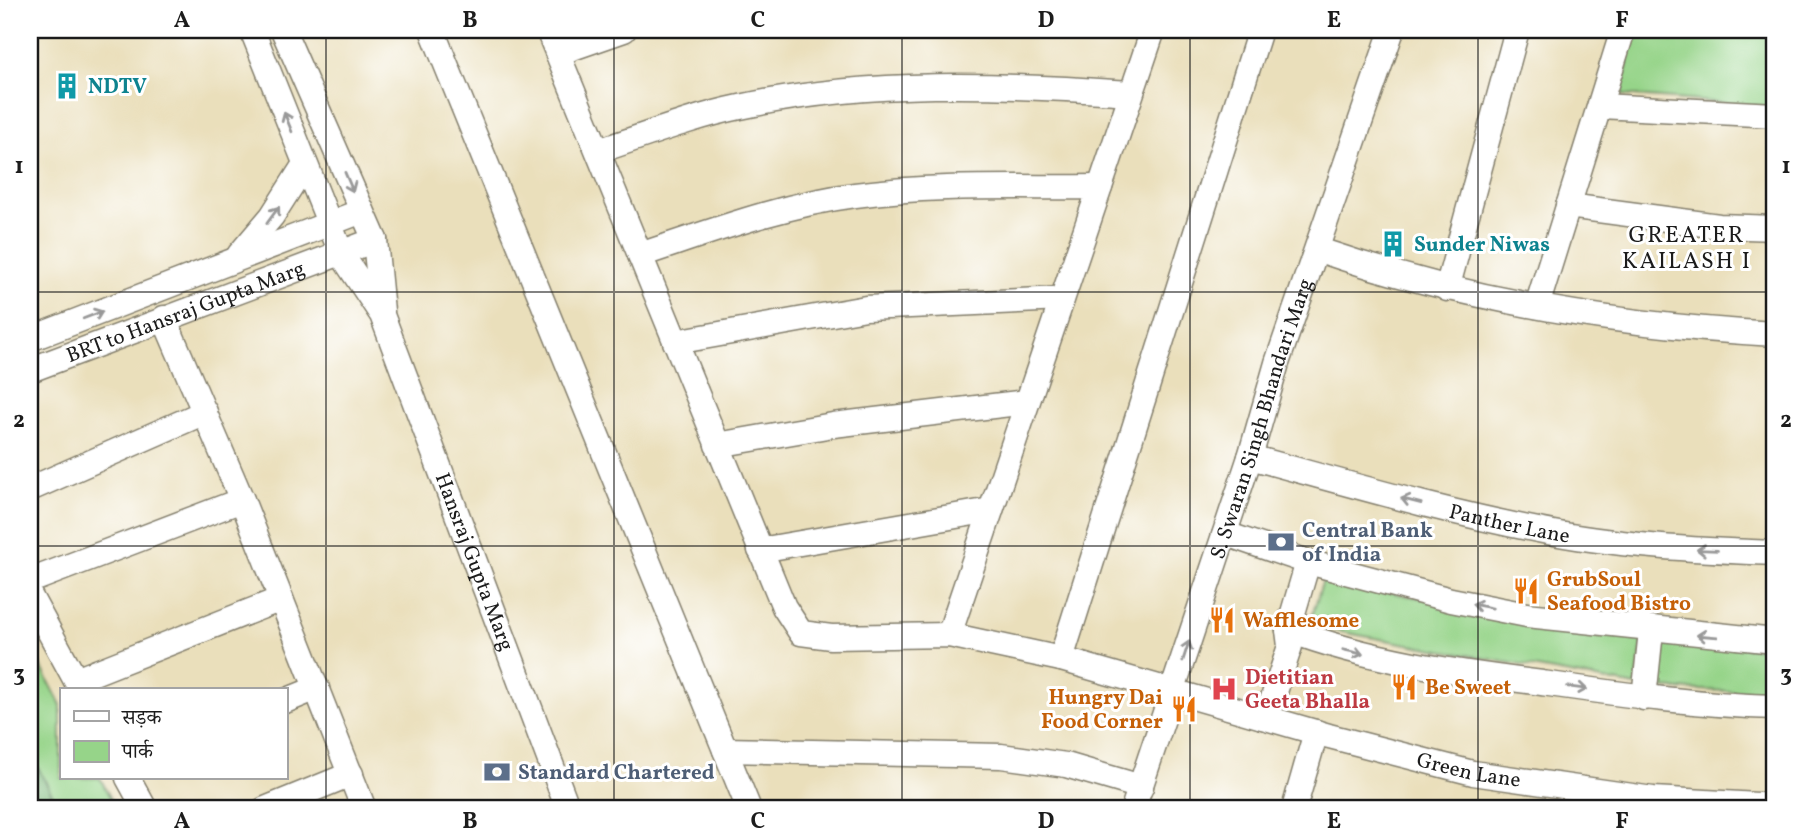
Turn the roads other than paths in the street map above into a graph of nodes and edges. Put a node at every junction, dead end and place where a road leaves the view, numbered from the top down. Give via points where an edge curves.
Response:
1 (252, 30) edge
2 (283, 30) edge
3 (432, 30) edge
4 (548, 30) edge
5 (624, 30) edge
6 (1153, 30) edge
7 (1260, 30) edge
8 (1517, 30) edge
9 (1623, 30) edge
10 (1386, 31) edge
11 (558, 53) junction
12 (1131, 93) junction
13 (1600, 106) junction
14 (1775, 116) edge
15 (598, 151) junction
16 (305, 163) junction
17 (1100, 187) junction
18 (1568, 206) junction
19 (362, 211) junction
20 (330, 224) junction
21 (1775, 228) edge
22 (375, 240) junction
23 (1319, 250) junction
24 (342, 254) junction
25 (640, 255) junction
26 (233, 261) junction
27 (1447, 289) junction
28 (1062, 299) junction
29 (1537, 306) junction
30 (382, 314) junction
31 (164, 318) junction
32 (1775, 334) edge
33 (30, 339) edge
34 (676, 342) junction
35 (30, 370) edge
36 (1027, 402) junction
37 (205, 412) junction
38 (717, 445) junction
39 (1250, 457) junction
40 (30, 489) edge
41 (242, 500) junction
42 (991, 510) junction
43 (1224, 536) junction
44 (760, 550) junction
45 (1775, 553) edge
46 (1308, 562) junction
47 (30, 581) edge
48 (30, 596) edge
49 (281, 599) junction
50 (1288, 630) junction
51 (1651, 631) junction
52 (949, 635) junction
53 (1775, 641) edge
54 (1061, 659) junction
55 (79, 685) edge
56 (317, 688) junction
57 (1173, 690) junction
58 (1644, 698) junction
59 (287, 700) edge
60 (1775, 707) edge
61 (1262, 716) junction
62 (1316, 732) junction
63 (725, 750) junction
64 (351, 774) junction
65 (129, 780) edge
66 (1137, 798) edge
67 (1775, 806) edge
68 (145, 809) edge
69 (265, 809) edge
70 (364, 809) edge
71 (568, 809) edge
72 (749, 809) edge
73 (1294, 809) edge

16 -> 1 street, Hansraj Gupta Marg
2 -> 19 street, Hansraj Gupta Marg
3 - 63 street
4 - 11 street
5 - 11 street
6 - 12 street
7 - 54 street
8 - 27 street
9 - 13 street
10 - 23 street, S. Swaran Singh Bhandari Marg
11 - 15 street
12 - 15 street via 916,85 813,94 738,107
12 - 17 street
13 - 14 street
13 - 18 street
15 - 25 street
16 - 20 street, Hansraj Gupta Marg
26 -> 16 street via 272,216
17 - 25 street via 939,188 854,195 766,214
17 - 28 street
18 - 21 street via 1719,226
18 - 29 street
19 - 20 street, BRT to Hansraj Gupta Marg
19 - 22 street, Hansraj Gupta Marg
20 - 24 street, Hansraj Gupta Marg
20 - 26 street, BRT to Hansraj Gupta Marg
22 - 24 street, BRT to Hansraj Gupta Marg
22 - 30 street, Hansraj Gupta Marg
23 - 27 street
23 - 39 street, S. Swaran Singh Bhandari Marg via 1277,363
24 - 30 street, Hansraj Gupta Marg
24 - 31 street, BRT to Hansraj Gupta Marg
25 - 34 street
33 -> 26 street, BRT to Hansraj Gupta Marg
27 - 29 street
28 - 34 street via 866,308
28 - 36 street
29 - 32 street via 1684,329
30 - 71 street, Hansraj Gupta Marg
31 - 35 street, BRT to Hansraj Gupta Marg
31 - 37 street
34 - 38 street
36 - 38 street
36 - 42 street
37 - 40 street
37 - 41 street
38 - 44 street
39 - 43 street, S. Swaran Singh Bhandari Marg
45 -> 39 street, Panther Lane via 1690,550 1541,531 1408,501
41 - 47 street
41 - 49 street
42 - 44 street
42 - 52 street
43 - 46 street
57 -> 43 street, S. Swaran Singh Bhandari Marg
44 - 52 street, Green Lane via 784,607 801,633 831,637
46 - 50 street
51 -> 46 street via 1451,600
48 - 55 street
49 - 55 street
49 - 56 street
50 -> 58 street via 1333,647 1408,665
50 - 61 street via 1290,646 1271,704
53 -> 51 street
51 - 58 street
52 - 54 street, Green Lane
54 - 57 street, Green Lane
56 - 59 street
56 - 64 street
57 - 61 street, Green Lane
57 - 66 street, S. Swaran Singh Bhandari Marg
58 - 60 street
61 - 62 street, Green Lane
62 - 67 street, Green Lane via 1473,773 1653,799
62 - 73 street
63 - 66 street via 1000,756 1066,765
63 - 72 street
64 - 69 street
64 - 70 street
65 - 68 street

